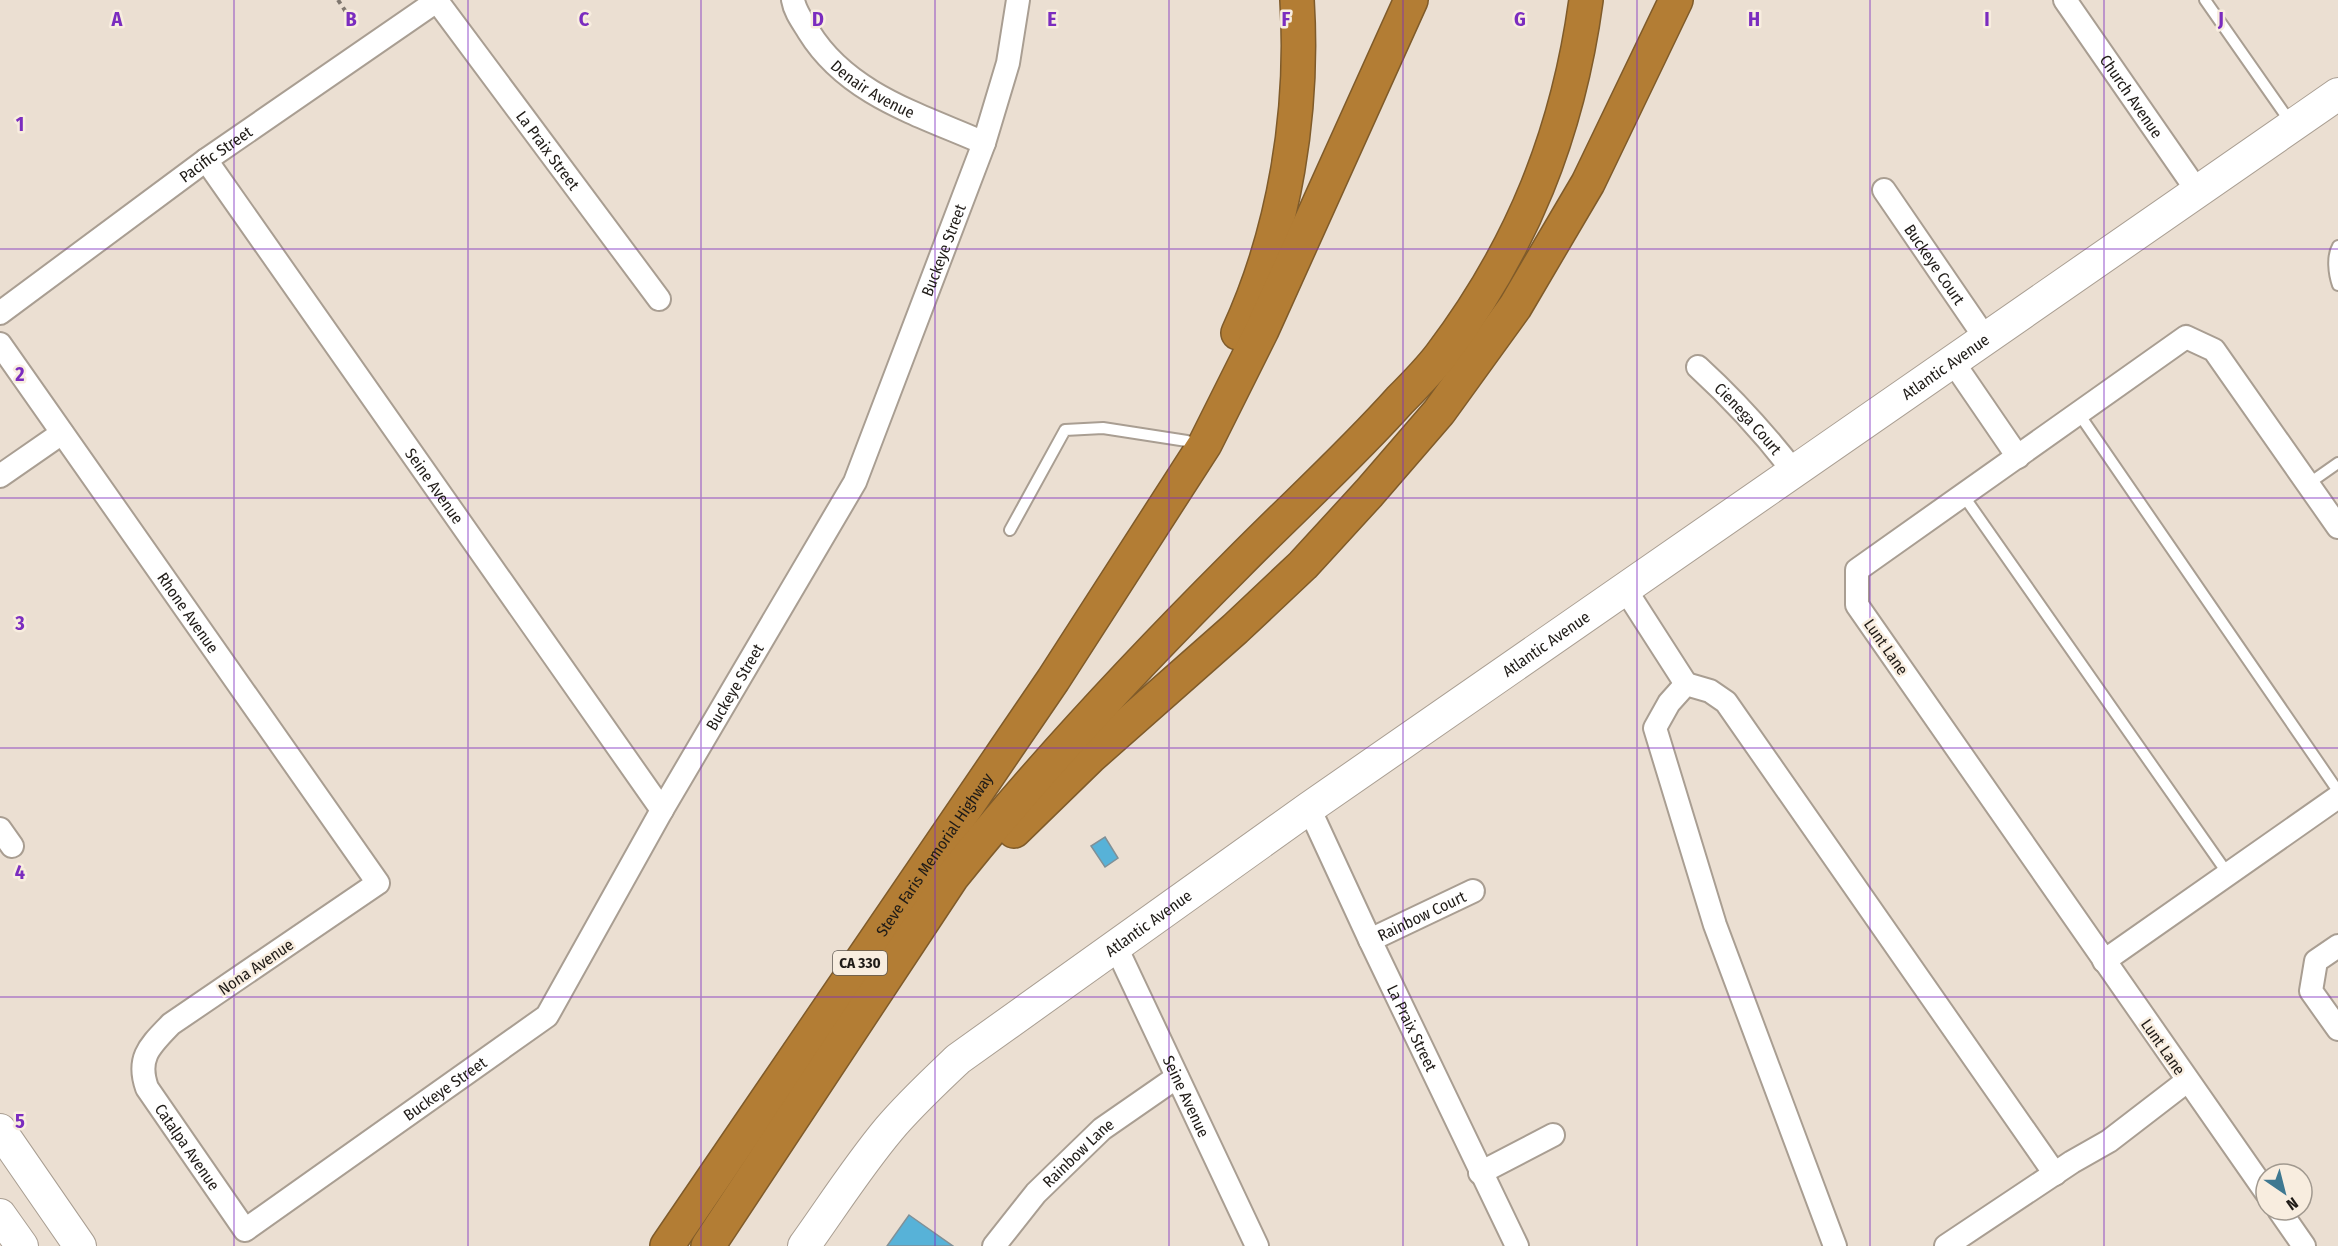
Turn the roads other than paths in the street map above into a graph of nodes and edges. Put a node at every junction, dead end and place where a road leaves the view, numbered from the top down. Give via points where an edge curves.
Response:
1 (437, 0) edge
2 (793, 0) edge
3 (1018, 0) edge
4 (1297, 0) edge
5 (1411, 0) edge
6 (1586, 0) edge
7 (1676, 0) edge
8 (2065, 0) edge
9 (2205, 0) edge
10 (2338, 94) edge
11 (2293, 126) junction
12 (984, 143) junction
13 (206, 160) junction
14 (1884, 190) dead end
15 (2198, 192) junction
16 (2338, 246) edge
17 (2338, 285) edge
18 (659, 299) dead end
19 (0, 313) edge
20 (1986, 339) junction
21 (0, 344) edge
22 (1953, 362) junction
23 (1698, 368) dead end
24 (2079, 414) junction
25 (62, 433) junction
26 (1195, 445) junction
27 (2018, 457) junction
28 (2338, 463) edge
29 (1795, 473) junction
30 (0, 476) edge
31 (2308, 484) junction
32 (1963, 495) junction
33 (2338, 527) edge
34 (1010, 530) dead end
35 (1625, 589) junction
36 (1686, 684) junction
37 (2338, 791) edge
38 (2338, 797) edge
39 (1309, 808) junction
40 (662, 810) junction
41 (2228, 874) junction
42 (378, 883) joint
43 (1473, 891) dead end
44 (1370, 940) junction
45 (2338, 946) edge
46 (1116, 947) junction
47 (2104, 961) junction
48 (2338, 1029) edge
49 (142, 1060) joint
50 (1177, 1077) junction
51 (2187, 1081) junction
52 (0, 1130) edge
53 (1553, 1135) dead end
54 (1480, 1173) junction
55 (2055, 1174) junction
56 (2254, 1175) edge
57 (748, 1188) junction
58 (0, 1215) edge
59 (2287, 1222) edge
60 (245, 1230) joint
61 (22, 1246) edge
62 (80, 1246) edge
63 (667, 1246) edge
64 (708, 1246) edge
65 (804, 1246) edge
66 (994, 1246) edge
67 (1257, 1246) edge
68 (1517, 1246) edge
69 (1835, 1246) edge
70 (1946, 1246) edge
71 (2304, 1246) edge

1 - 13 street, Pacific Street
1 - 18 street, La Praix Street
2 - 12 street, Denair Avenue via 794,8 818,45 852,79 874,94
3 - 12 street, Buckeye Street via 1008,63
4 - 26 highway via 1296,93 1280,206 1243,321
5 - 26 highway via 1262,330
6 - 57 highway via 1563,117 1529,210 1484,293 1440,357 1376,427 1151,652 1030,782 952,877
7 - 57 highway via 1588,183 1515,307 1439,412 1303,566 1048,796 962,886
8 - 15 street, Church Avenue
9 - 11 lane
10 - 11 street, Atlantic Avenue
11 - 15 street, Atlantic Avenue
12 - 40 street, Buckeye Street via 855,482
13 - 19 street, Pacific Street
13 - 40 street, Seine Avenue
14 - 20 street, Buckeye Court
15 - 20 street, Atlantic Avenue
16 - 17 lane
20 - 22 street, Atlantic Avenue
21 - 25 street, Rhone Avenue
22 - 27 street
22 - 29 street, Atlantic Avenue
23 - 29 street, Cienega Court via 1737,403
24 - 27 street, Lunt Lane
24 - 31 street, Lunt Lane via 2186,337 2214,350
24 - 37 lane
25 - 30 street
25 - 42 street, Rhone Avenue
26 - 34 lane via 1103,428 1065,430
26 - 63 highway, Steve Faris Memorial Highway / CA 330 via 1137,549 1046,690
27 - 32 street, Lunt Lane
28 - 31 lane
29 - 35 street, Atlantic Avenue
31 - 33 street, Lunt Lane
32 - 41 lane
32 - 47 street, Lunt Lane via 1857,570 1857,605
35 - 36 street
35 - 39 street, Atlantic Avenue
36 - 55 street via 1726,702
36 - 69 street via 1655,728 1715,925
38 - 41 street
39 - 44 street, La Praix Street
39 - 46 street, Atlantic Avenue
40 - 60 street, Buckeye Street via 547,1016
41 - 47 street
42 - 49 street, Nona Avenue via 171,1024
43 - 44 street, Rainbow Court
44 - 54 street, La Praix Street
45 - 48 street via 2316,961 2311,991
46 - 50 street, Seine Avenue
46 - 65 street, Atlantic Avenue via 966,1053 922,1093 866,1160
47 - 51 street, Lunt Lane
49 - 60 street, Catalpa Avenue via 147,1088
50 - 66 street, Rainbow Lane via 1102,1130 1036,1193
50 - 67 street, Seine Avenue
51 - 55 street via 2109,1141
51 - 56 street, Lunt Lane
52 - 62 street
53 - 54 street
54 - 68 street, La Praix Street
55 - 70 street
57 - 64 highway
58 - 61 street
59 - 71 street

